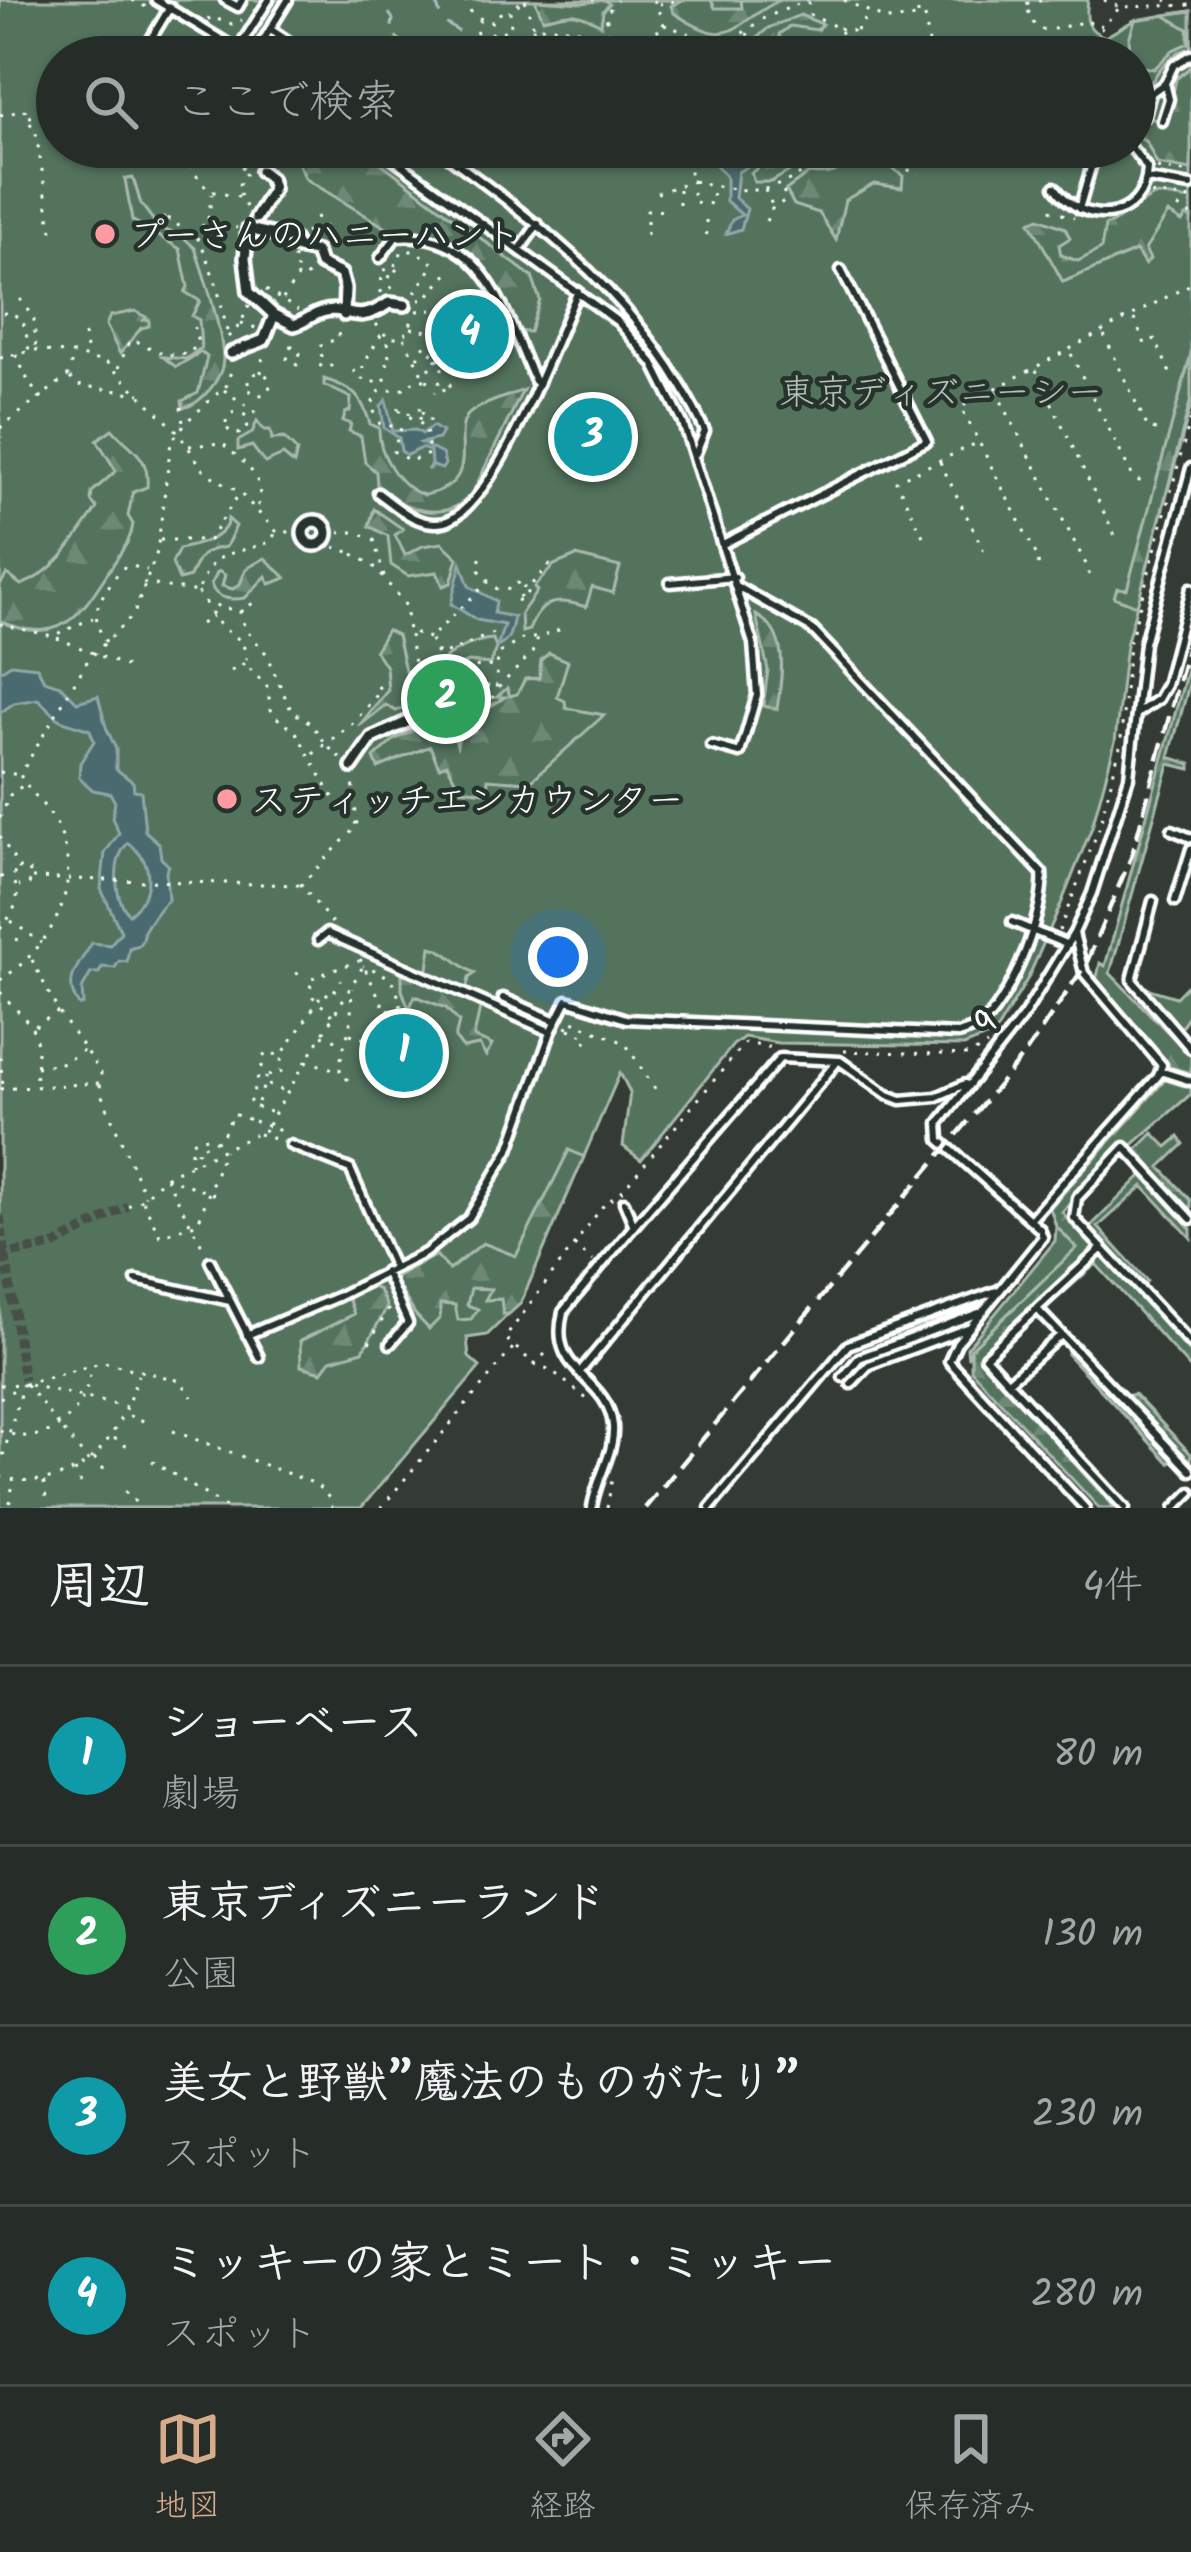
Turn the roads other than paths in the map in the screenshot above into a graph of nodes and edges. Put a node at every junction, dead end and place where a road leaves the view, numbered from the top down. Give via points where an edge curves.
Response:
1 (156, 0) edge
2 (225, 0) edge
3 (242, 0) edge
4 (269, 0) edge
5 (288, 0) edge
6 (170, 8) junction
7 (270, 29) junction
8 (153, 36) edge
9 (216, 36) edge
10 (247, 36) edge
11 (266, 36) edge
12 (280, 36) edge
13 (1191, 56) edge
14 (1165, 83) junction
15 (1155, 90) edge
16 (1155, 114) edge
17 (406, 168) edge
18 (463, 168) edge
19 (1091, 168) edge
20 (1147, 168) edge
21 (255, 171) road end
22 (1147, 179) junction
23 (1191, 186) edge
24 (1055, 187) dead end
25 (1078, 209) junction
26 (256, 218) dead end
27 (538, 224) junction
28 (520, 249) junction
29 (380, 258) dead end
30 (841, 270) dead end
31 (578, 291) junction
32 (403, 305) road end
33 (341, 314) junction
34 (274, 315) junction
35 (232, 353) road end
36 (536, 383) junction
37 (694, 456) junction
38 (1191, 468) edge
39 (378, 493) dead end
40 (304, 533) joint
41 (723, 544) junction
42 (735, 577) junction
43 (670, 583) dead end
44 (738, 587) junction
45 (1191, 588) edge
46 (1138, 713) junction
47 (425, 714) road end
48 (711, 745) dead end
49 (352, 767) road end
50 (1172, 830) dead end
51 (1191, 838) edge
52 (1191, 850) edge
53 (1153, 901) dead end
54 (1174, 901) dead end
55 (1012, 922) dead end
56 (1031, 929) junction
57 (1075, 933) junction
58 (318, 940) dead end
59 (1068, 945) junction
60 (502, 998) dead end
61 (554, 1026) junction
62 (1191, 1049) edge
63 (838, 1060) junction
64 (1160, 1071) junction
65 (972, 1081) junction
66 (1191, 1081) edge
67 (290, 1145) road end
68 (624, 1202) dead end
69 (1191, 1219) edge
70 (1030, 1220) junction
71 (634, 1226) junction
72 (1101, 1249) junction
73 (210, 1261) road end
74 (389, 1269) junction
75 (136, 1280) dead end
76 (1002, 1289) junction
77 (230, 1301) junction
78 (1036, 1309) junction
79 (985, 1310) junction
80 (971, 1327) junction
81 (247, 1335) junction
82 (1061, 1335) junction
83 (390, 1344) dead end
84 (1191, 1344) edge
85 (259, 1357) dead end
86 (579, 1373) junction
87 (843, 1377) dead end
88 (1008, 1382) junction
89 (851, 1384) dead end
90 (1191, 1471) edge
91 (1191, 1492) edge
92 (592, 1508) edge
93 (710, 1508) edge
94 (1084, 1508) edge
95 (1125, 1508) edge
96 (1174, 1508) edge

1 - 6 lane
2 - 3 lane via 238,7
4 - 10 lane
5 - 7 lane
6 - 8 lane
6 - 9 lane
7 - 11 lane
7 - 12 lane
13 - 14 lane via 1174,65
14 - 15 lane
14 - 16 lane via 1164,117
17 - 28 lane
18 - 27 lane
19 - 25 lane
20 - 22 lane
21 - 26 street via 273,189
22 - 23 lane
22 - 25 lane via 1131,206 1107,214
24 - 25 lane
27 - 28 lane
27 - 37 lane via 613,290 674,372 706,431
28 - 31 lane
29 - 36 lane via 396,237 409,236 480,265
30 - 41 lane via 927,441
31 - 36 lane
31 - 37 lane via 653,363
32 - 33 street
33 - 34 street via 294,325
33 - 34 street via 341,274 293,239 248,229 246,284
34 - 35 street via 264,340
36 - 39 lane via 493,477 465,513 420,522
37 - 41 lane
38 - 46 lane, 9 via 1144,643
40 - 40 street via 317,521 325,537 309,543
41 - 42 lane
42 - 43 lane
42 - 44 lane
44 - 48 lane via 757,695 740,753
44 - 56 lane via 812,629 1042,873
45 - 46 lane via 1166,686
46 - 57 lane, 9 via 1129,778
47 - 49 street via 373,738
50 - 51 lane
52 - 54 lane
53 - 62 lane via 1132,980
55 - 56 lane
56 - 59 lane
56 - 61 lane via 1011,982 983,1024 958,1034 626,1019 567,1000
57 - 59 lane, 9
57 - 64 lane via 1084,974 1156,1054
58 - 61 lane via 327,933
59 - 65 lane, 9
60 - 61 lane
61 - 74 lane via 509,1150 469,1218 441,1244
63 - 65 lane via 902,1100 936,1097
63 - 71 lane via 781,1058
63 - 86 lane
64 - 66 lane
64 - 70 lane
65 - 70 lane, 9 via 942,1114 940,1140
67 - 74 lane via 350,1169
68 - 71 lane
69 - 72 lane via 1125,1148 1074,1207
70 - 76 lane via 1043,1237
71 - 86 lane via 562,1312 562,1354
72 - 78 lane
72 - 84 lane
73 - 77 lane
74 - 81 lane
74 - 83 lane via 408,1323
75 - 77 lane
76 - 79 lane
76 - 93 lane via 848,1345
77 - 81 lane
78 - 82 lane
78 - 88 lane via 986,1357
79 - 80 lane
79 - 87 lane via 860,1358
80 - 89 lane via 869,1365
80 - 94 lane via 951,1352 953,1367
81 - 85 lane
82 - 88 lane
82 - 90 lane
86 - 92 lane via 611,1420
88 - 95 lane
91 - 96 lane

